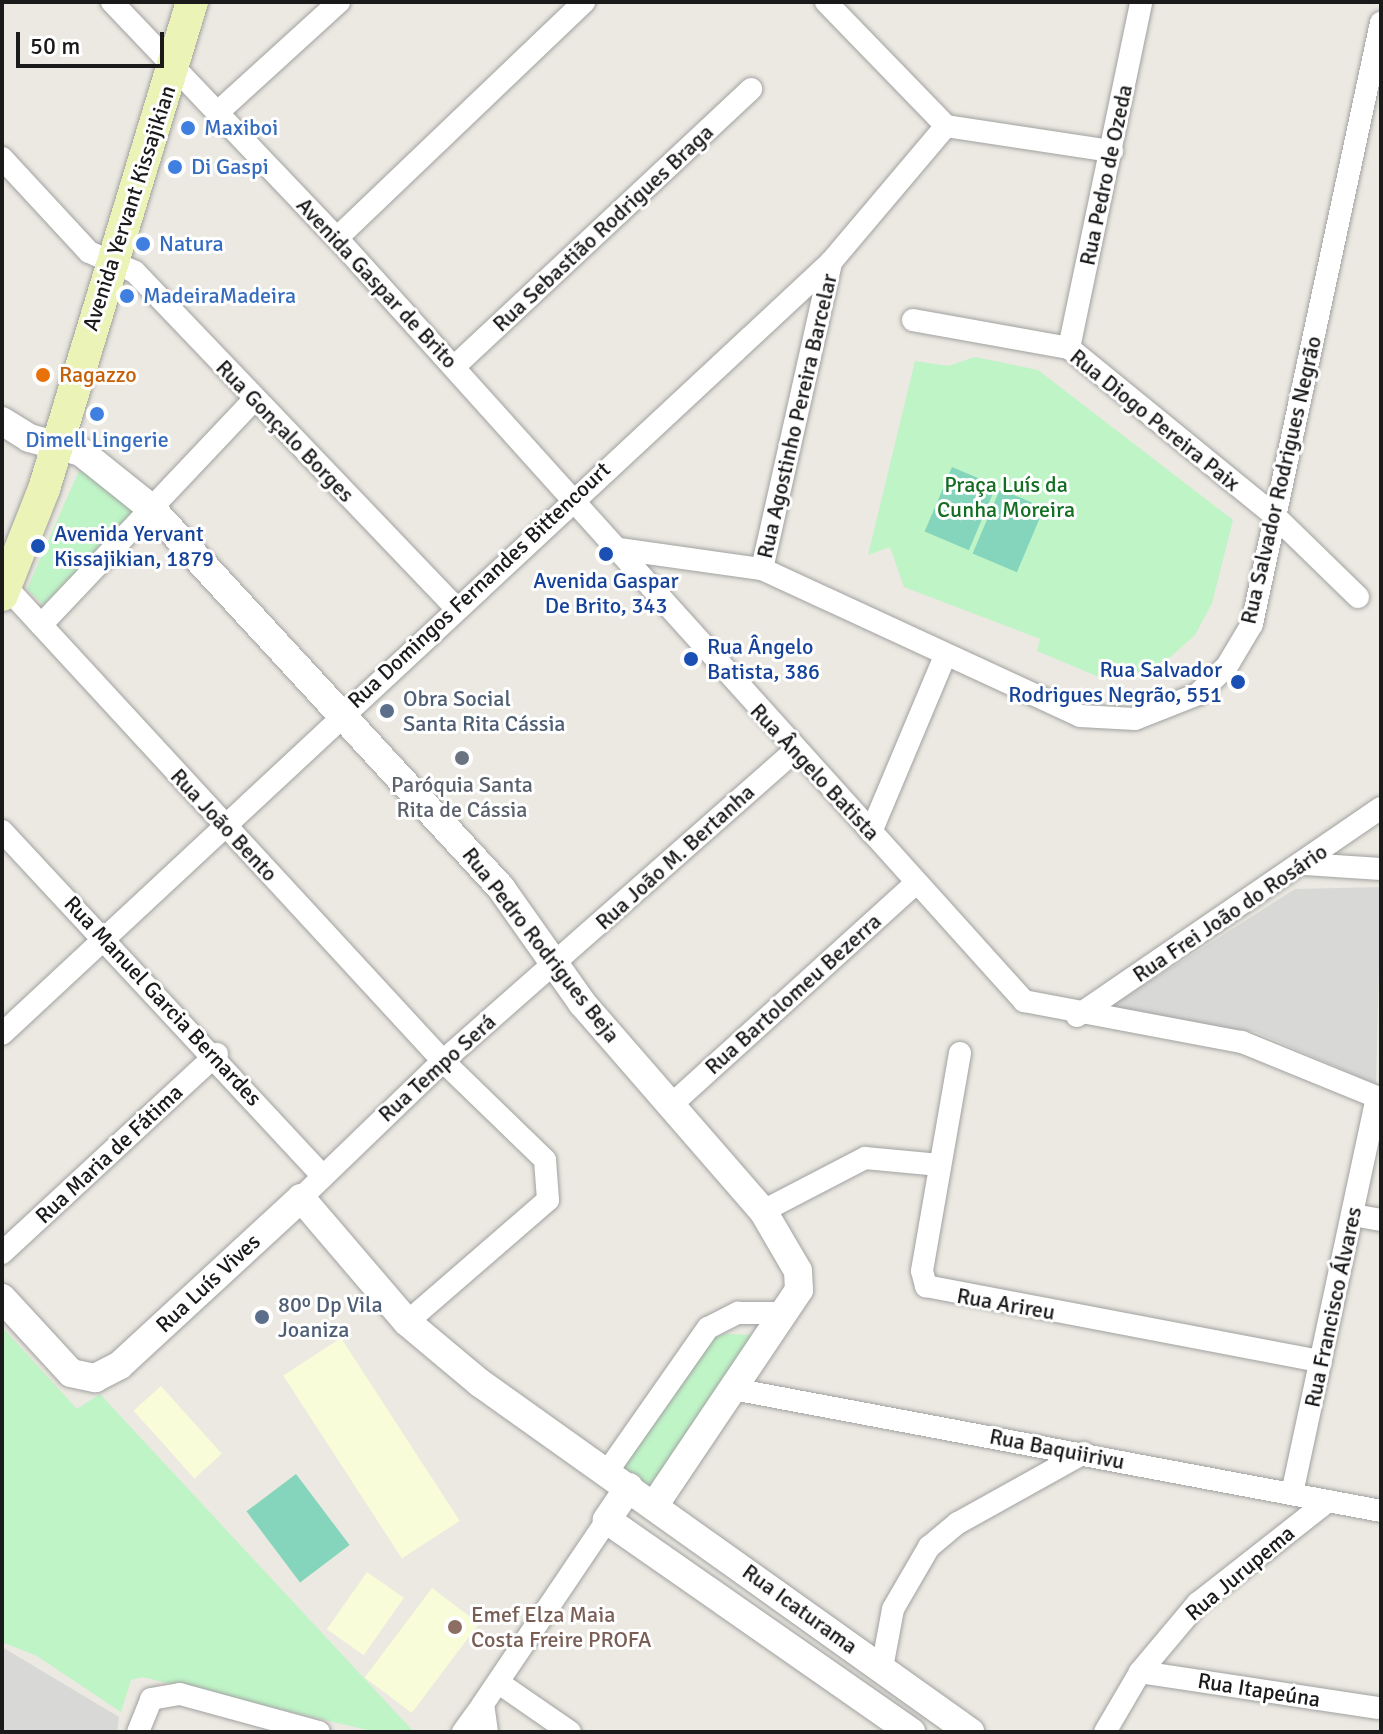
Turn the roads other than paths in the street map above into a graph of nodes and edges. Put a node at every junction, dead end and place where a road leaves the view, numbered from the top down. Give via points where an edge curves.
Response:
1 (112, 2) edge
2 (192, 2) edge
3 (339, 2) edge
4 (584, 2) edge
5 (826, 2) edge
6 (1141, 2) edge
7 (1381, 23) edge
8 (173, 70) junction
9 (751, 89) dead end
10 (217, 113) junction
11 (946, 126) junction
12 (1112, 151) junction
13 (2, 158) edge
14 (337, 238) junction
15 (110, 261) junction
16 (831, 262) junction
17 (913, 320) dead end
18 (1069, 348) junction
19 (454, 367) junction
20 (254, 400) junction
21 (2, 421) edge
22 (56, 446) junction
23 (573, 497) junction
24 (151, 508) junction
25 (1275, 516) junction
26 (619, 549) junction
27 (762, 569) junction
28 (4, 591) edge
29 (1358, 597) dead end
30 (456, 608) junction
31 (41, 625) junction
32 (944, 658) junction
33 (343, 710) junction
34 (794, 752) junction
35 (1381, 808) edge
36 (223, 825) junction
37 (2, 831) edge
38 (871, 832) junction
39 (1305, 864) junction
40 (1381, 869) edge
41 (916, 883) junction
42 (108, 940) junction
43 (555, 963) junction
44 (1077, 1016) junction
45 (2, 1034) edge
46 (960, 1053) dead end
47 (217, 1054) junction
48 (443, 1061) junction
49 (1379, 1097) edge
50 (670, 1106) junction
51 (940, 1165) junction
52 (321, 1174) junction
53 (301, 1198) junction
54 (763, 1211) junction
55 (1353, 1215) junction
56 (1381, 1220) edge
57 (2, 1253) edge
58 (2, 1298) edge
59 (786, 1313) junction
60 (407, 1322) junction
61 (1321, 1361) junction
62 (733, 1389) junction
63 (1084, 1453) junction
64 (618, 1480) junction
65 (1292, 1494) junction
66 (1328, 1501) junction
67 (655, 1504) junction
68 (1381, 1511) edge
69 (607, 1520) junction
70 (882, 1668) junction
71 (1140, 1672) junction
72 (499, 1683) junction
73 (483, 1704) junction
74 (1380, 1710) edge
75 (138, 1732) edge
76 (319, 1732) edge
77 (463, 1732) edge
78 (487, 1732) edge
79 (570, 1732) edge
80 (911, 1732) edge
81 (970, 1732) edge
82 (1105, 1732) edge

1 - 8 street, Avenida Gaspar de Brito
2 - 8 main road, Avenida Yervant Kissajikian
3 - 10 street
4 - 14 street
5 - 11 street
6 - 12 street, Rua Pedro de Ozeda
7 - 25 street, Rua Salvador Rodrigues Negrão
8 - 10 street, Avenida Gaspar de Brito
8 - 15 main road, Avenida Yervant Kissajikian
9 - 19 street, Rua Sebastião Rodrigues Braga
10 - 14 street, Avenida Gaspar de Brito
11 - 12 street
11 - 16 street, Rua Domingos Fernandes Bittencourt
12 - 18 street, Rua Pedro de Ozeda
13 - 15 street, Rua Gonçalo Borges via 89,252
14 - 19 street, Avenida Gaspar de Brito
15 - 20 street, Rua Gonçalo Borges via 135,272
15 - 22 main road, Avenida Yervant Kissajikian
16 - 23 street, Rua Domingos Fernandes Bittencourt
16 - 27 street, Rua Agostinho Pereira Barcelar
17 - 18 street, Rua Diogo Pereira Paix
18 - 25 street, Rua Diogo Pereira Paix
19 - 23 street, Avenida Gaspar de Brito
20 - 24 street
20 - 30 street, Rua Gonçalo Borges
21 - 22 street, Rua Pedro Rodrigues Beja
22 - 24 street, Rua Pedro Rodrigues Beja via 81,452
22 - 28 main road, Avenida Yervant Kissajikian
23 - 26 street, Rua Ângelo Batista
23 - 30 street, Rua Domingos Fernandes Bittencourt
24 - 31 street
24 - 33 street, Rua Pedro Rodrigues Beja
25 - 29 street, Rua Diogo Pereira Paix
25 - 32 street, Rua Salvador Rodrigues Negrão via 1252,624 1227,666 1164,712 1135,719 1080,716
26 - 27 street, Rua Salvador Rodrigues Negrão
26 - 34 street, Rua Ângelo Batista
27 - 32 street, Rua Salvador Rodrigues Negrão
28 - 31 street, Rua João Bento
30 - 33 street, Rua Domingos Fernandes Bittencourt
31 - 36 street, Rua João Bento
32 - 38 street
33 - 36 street, Rua Domingos Fernandes Bittencourt
33 - 43 street, Rua Pedro Rodrigues Beja via 501,888
34 - 38 street, Rua Ângelo Batista
34 - 43 street, Rua João M. Bertanha
35 - 39 street, Rua Frei João do Rosário
36 - 42 street, Rua Domingos Fernandes Bittencourt
36 - 48 street, Rua João Bento
37 - 42 street, Rua Manuel Garcia Bernardes
38 - 41 street, Rua Ângelo Batista
39 - 40 street
39 - 44 street, Rua Frei João do Rosário
41 - 44 street, Rua Ângelo Batista via 1024,1001
41 - 50 street, Rua Bartolomeu Bezerra
42 - 45 street, Rua Domingos Fernandes Bittencourt
42 - 47 street, Rua Manuel Garcia Bernardes
43 - 48 street, Rua Tempo Será
43 - 50 street, Rua Pedro Rodrigues Beja
44 - 49 street, Rua Francisco Álvares via 1242,1042
46 - 51 street, Rua Arireu
47 - 52 street, Rua Manuel Garcia Bernardes
47 - 57 street, Rua Maria de Fátima
48 - 52 street, Rua Tempo Será
48 - 60 street, Rua João Bento via 528,1138 545,1160 552,1191 537,1212
49 - 55 street, Rua Francisco Álvares
50 - 54 street, Rua Pedro Rodrigues Beja
51 - 54 street via 865,1158
51 - 61 street, Rua Arireu via 922,1271 933,1290
52 - 53 street, Rua Luís Vives
53 - 58 street, Rua Luís Vives via 120,1365 87,1378 71,1373
53 - 60 street, Rua Icaturama
54 - 59 street, Rua Pedro Rodrigues Beja via 798,1271 799,1290
55 - 56 street
55 - 61 street, Rua Francisco Álvares
59 - 62 street, Rua Pedro Rodrigues Beja
59 - 64 street via 738,1313 708,1328
60 - 64 street, Rua Icaturama
61 - 65 street, Rua Francisco Álvares
62 - 63 street, Rua Baquiirivu
62 - 67 street, Rua Pedro Rodrigues Beja
63 - 65 street, Rua Baquiirivu
63 - 70 street via 958,1523 929,1547 893,1609
64 - 67 street, Rua Icaturama
64 - 69 street
65 - 66 street, Rua Baquiirivu
66 - 68 street, Rua Baquiirivu
66 - 71 street, Rua Jurupema via 1198,1603
67 - 70 street, Rua Icaturama
69 - 72 street
69 - 80 street, Rua Icaturama
70 - 81 street, Rua Icaturama
71 - 74 street, Rua Itapeúna
71 - 82 street, Rua Jurupema
72 - 73 street
72 - 79 street
73 - 77 street
73 - 78 street
75 - 76 street via 151,1699 170,1694

